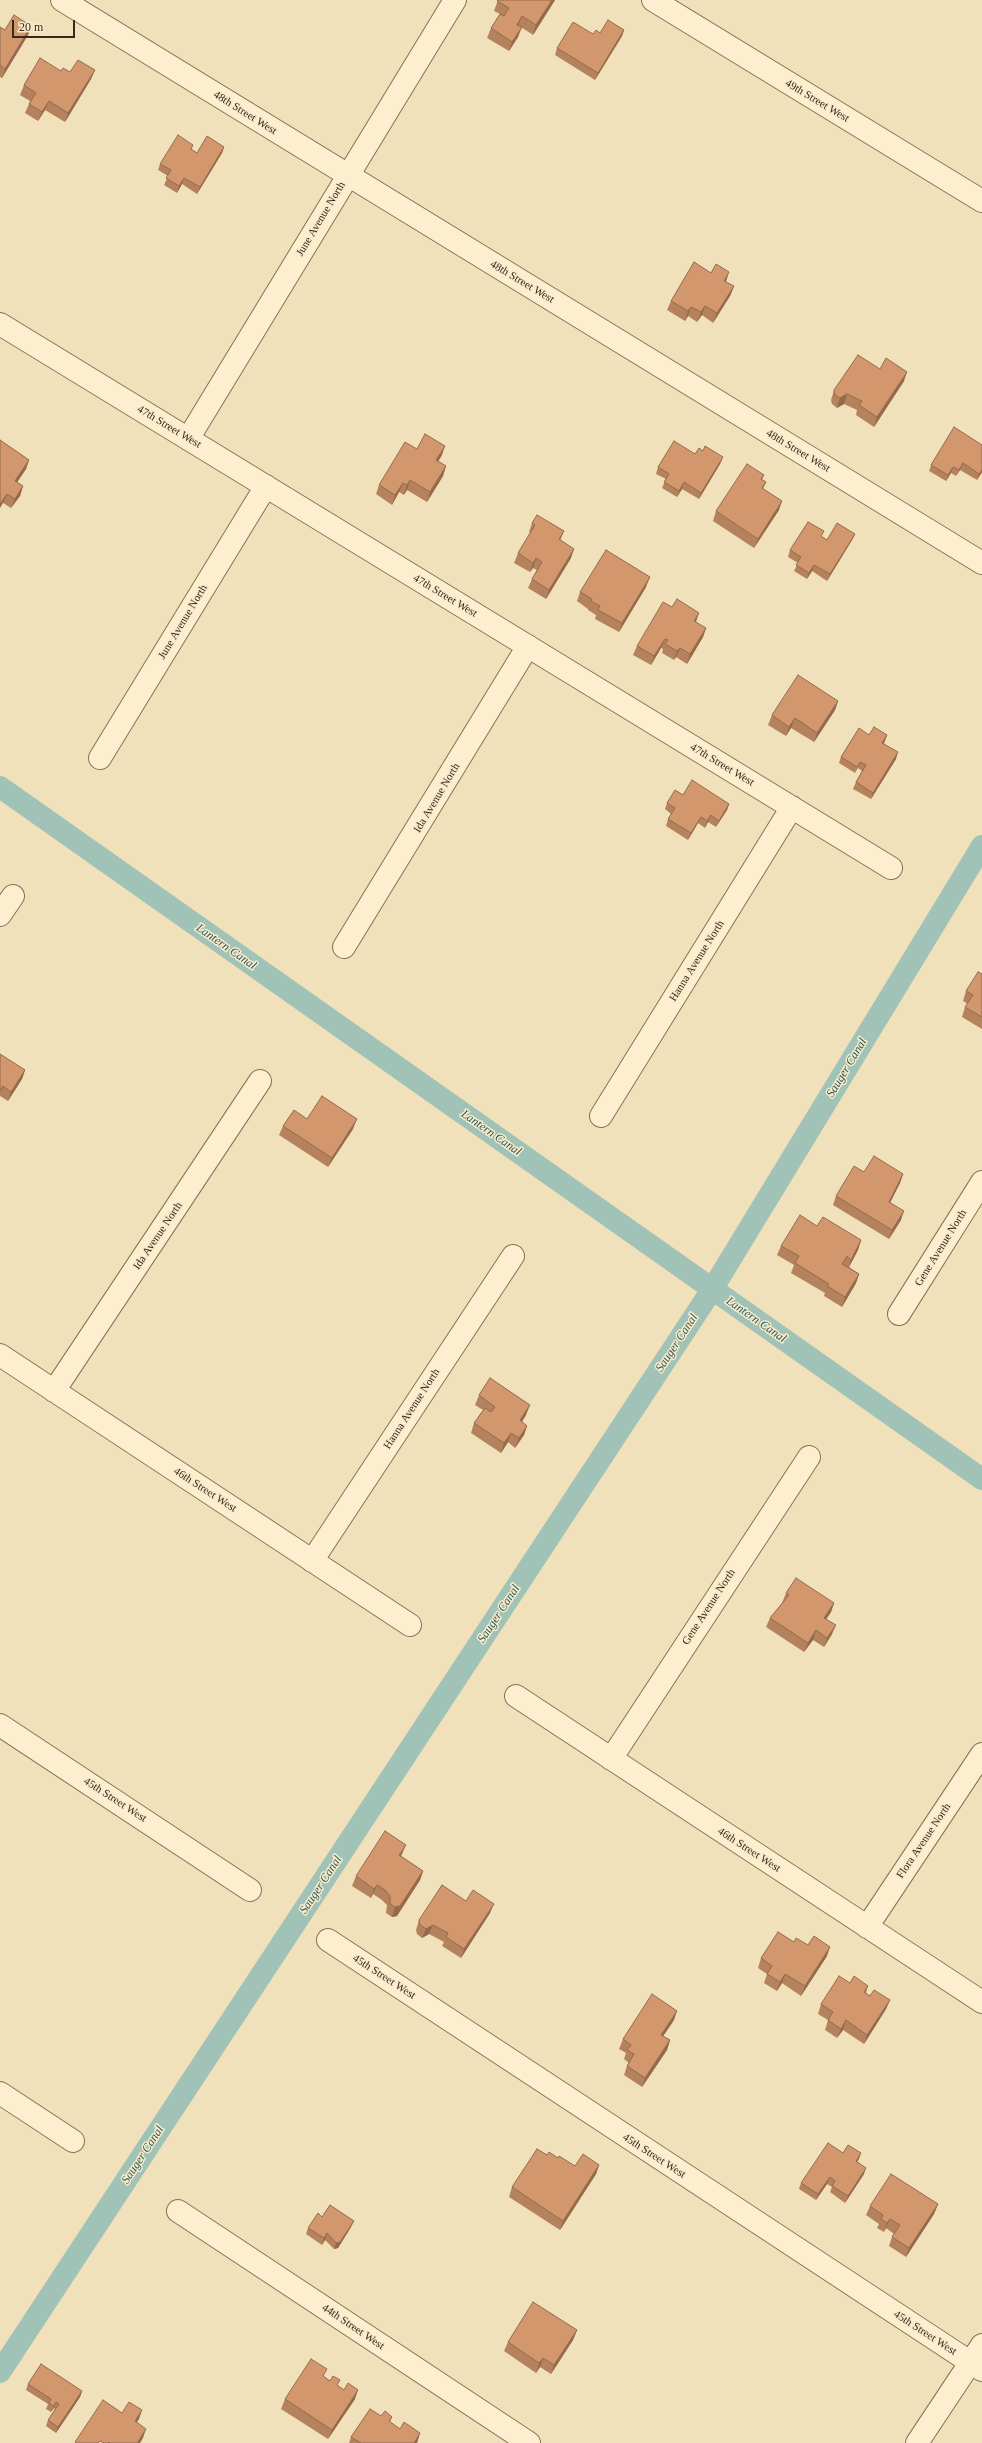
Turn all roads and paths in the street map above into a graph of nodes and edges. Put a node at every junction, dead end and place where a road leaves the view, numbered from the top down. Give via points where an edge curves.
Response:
1 (62, 0) edge
2 (455, 0) edge
3 (653, 0) edge
4 (347, 175) junction
5 (982, 201) edge
6 (1, 327) edge
7 (188, 439) junction
8 (266, 486) junction
9 (982, 563) edge
10 (528, 646) junction
11 (100, 758) dead end
12 (792, 807) junction
13 (891, 868) dead end
14 (13, 896) dead end
15 (0, 915) edge
16 (344, 947) dead end
17 (260, 1081) dead end
18 (601, 1116) dead end
19 (982, 1182) edge
20 (513, 1256) dead end
21 (899, 1314) dead end
22 (0, 1355) edge
23 (54, 1391) junction
24 (809, 1457) dead end
25 (312, 1561) junction
26 (410, 1626) dead end
27 (516, 1696) dead end
28 (0, 1725) edge
29 (982, 1754) edge
30 (611, 1759) junction
31 (250, 1890) dead end
32 (867, 1928) junction
33 (328, 1940) dead end
34 (982, 2002) edge
35 (0, 2093) edge
36 (73, 2141) dead end
37 (178, 2211) dead end
38 (982, 2344) edge
39 (976, 2366) edge
40 (529, 2443) edge
41 (917, 2443) edge

1 - 4 street, 48th Street West
2 - 4 street, June Avenue North
3 - 5 street, 49th Street West
4 - 7 street, June Avenue North
4 - 9 street, 48th Street West
6 - 7 street, 47th Street West
7 - 8 street, 47th Street West
8 - 10 street, 47th Street West
8 - 11 street, June Avenue North
10 - 12 street, 47th Street West
10 - 16 street, Ida Avenue North
12 - 13 street, 47th Street West
12 - 18 street, Hanna Avenue North
14 - 15 street
17 - 23 street, Ida Avenue North
19 - 21 street, Gene Avenue North
20 - 25 street, Hanna Avenue North
22 - 23 street, 46th Street West
23 - 25 street, 46th Street West
24 - 30 street, Gene Avenue North
25 - 26 street, 46th Street West
27 - 30 street, 46th Street West
28 - 31 street, 45th Street West
29 - 32 street, Flora Avenue North
30 - 32 street, 46th Street West
32 - 34 street, 46th Street West
33 - 39 street, 45th Street West
35 - 36 street
37 - 40 street, 44th Street West
38 - 39 street
39 - 41 street

